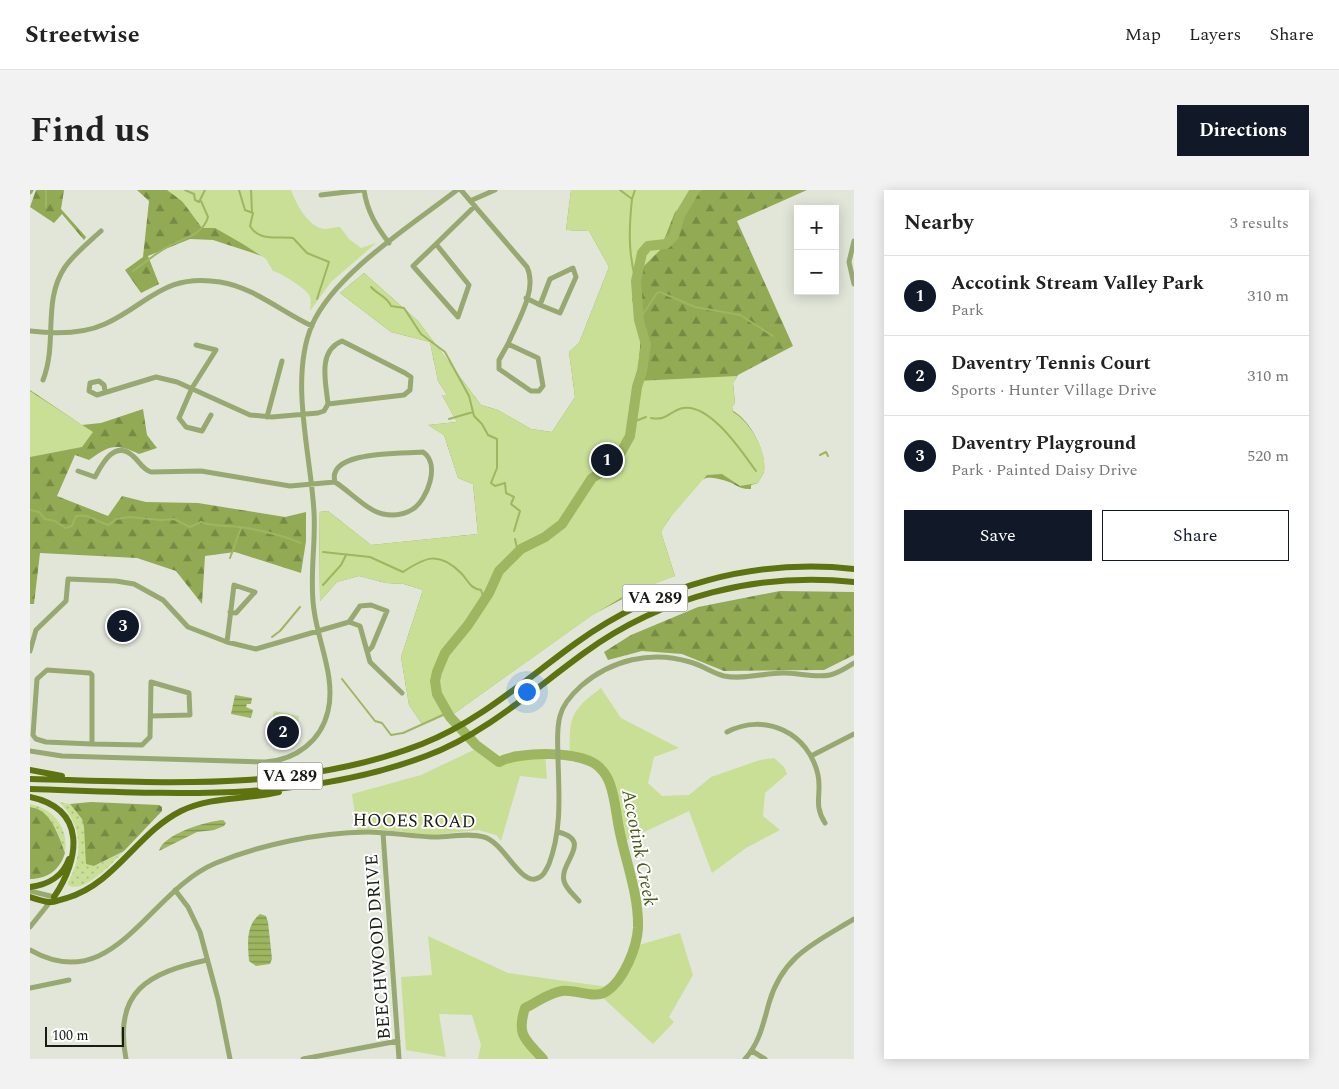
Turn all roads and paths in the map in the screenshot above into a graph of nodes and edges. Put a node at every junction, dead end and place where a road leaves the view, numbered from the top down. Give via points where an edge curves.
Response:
1 (363, 190) edge
2 (459, 190) edge
3 (495, 190) edge
4 (321, 195) dead end
5 (470, 201) junction
6 (475, 206) junction
7 (101, 231) dead end
8 (854, 241) edge
9 (389, 243) junction
10 (436, 244) junction
11 (854, 284) edge
12 (526, 298) junction
13 (540, 304) junction
14 (312, 326) junction
15 (30, 331) edge
16 (52, 332) junction
17 (508, 344) junction
18 (196, 345) dead end
19 (282, 361) dead end
20 (44, 380) dead end
21 (192, 388) junction
22 (105, 391) dead end
23 (328, 404) junction
24 (305, 413) junction
25 (211, 415) dead end
26 (267, 417) junction
27 (78, 471) dead end
28 (335, 482) junction
29 (311, 485) junction
30 (854, 569) edge
31 (854, 582) edge
32 (230, 612) junction
33 (349, 622) junction
34 (317, 631) junction
35 (227, 642) junction
36 (30, 651) edge
37 (368, 651) junction
38 (854, 663) edge
39 (402, 693) dead end
40 (33, 694) edge
41 (150, 716) junction
42 (727, 732) dead end
43 (854, 734) edge
44 (92, 744) junction
45 (30, 751) edge
46 (813, 755) junction
47 (30, 770) edge
48 (30, 779) edge
49 (140, 781) junction
50 (297, 788) junction
51 (30, 789) edge
52 (30, 797) edge
53 (825, 823) dead end
54 (558, 832) junction
55 (384, 833) junction
56 (73, 836) junction
57 (30, 887) edge
58 (175, 890) junction
59 (30, 891) edge
60 (30, 897) edge
61 (52, 900) junction
62 (579, 901) dead end
63 (854, 919) edge
64 (30, 927) edge
65 (30, 950) edge
66 (207, 960) junction
67 (69, 980) dead end
68 (30, 988) edge
69 (398, 1041) junction
70 (752, 1051) junction
71 (126, 1059) edge
72 (230, 1059) edge
73 (304, 1059) edge
74 (399, 1059) edge
75 (745, 1059) edge
76 (766, 1059) edge

1 - 4 street
1 - 9 street via 369,212
2 - 5 street
2 - 9 street
3 - 5 street
5 - 6 street
6 - 10 street
6 - 12 street via 527,267 531,282
7 - 16 street via 72,258 60,276 52,301
8 - 11 street via 849,262
9 - 14 street via 334,291
10 - 10 street via 413,266 458,317 469,285
12 - 13 street
12 - 17 street
13 - 13 street via 560,313 576,277 573,268 550,279
14 - 16 street via 240,287 199,281 180,283 156,292 100,326
14 - 24 street via 302,368
15 - 16 street
16 - 20 street via 51,358
17 - 17 street via 538,358 543,386 539,391 531,390 499,369 499,360
18 - 21 street via 216,350
19 - 26 street
21 - 22 street via 156,377
21 - 25 street via 180,414 180,422 202,431
21 - 26 street via 239,412
23 - 23 street via 404,395 412,386 411,377 342,341 334,345 324,363
23 - 24 street via 324,411
24 - 26 street
24 - 29 street
27 - 29 street via 95,477 105,457 118,451 130,453 151,472 201,471 290,486
28 - 28 street via 379,514 404,514 420,501 433,468 423,452 352,458 338,467 334,474
28 - 29 street
29 - 34 street via 314,512 312,590
30 - 49 main road, VA 289 via 799,567 751,571 667,593 598,628 486,709 435,739 382,757 309,773 233,781
31 - 50 main road, VA 289 via 768,582 721,590 676,604 607,638 494,720 441,750 372,773
32 - 32 street via 234,585 255,592 236,613
32 - 35 street
33 - 34 street
33 - 37 street via 360,626
33 - 37 street via 360,606 371,605 387,611
34 - 35 street via 262,648 246,648
34 - 45 street via 329,689 328,712 312,741 286,758 236,761 62,756
35 - 36 street via 188,627 163,600 134,584 68,579 66,601 36,630
37 - 39 street via 370,662
38 - 54 street, HOOES ROAD via 840,672 824,676 782,673 730,677 680,659 656,657 632,659 604,670 573,693 561,713 557,740
40 - 44 street via 36,739
40 - 44 street via 37,678 43,672 90,673
41 - 41 street via 151,682 190,694 190,715
41 - 44 street via 150,737 142,745
42 - 46 street via 740,725 774,726 796,737
43 - 46 street
46 - 53 street via 819,777 818,812
47 - 49 main road
48 - 49 main road, VA 289
50 - 51 main road, VA 289 via 207,794
50 - 61 main road via 262,796 206,802 189,808 157,826 94,887
52 - 56 main road via 48,802 60,811 69,822
54 - 55 street, HOOES ROAD via 545,872 534,879 523,875 498,845 483,836 432,838
54 - 62 street via 568,834 574,842 564,879
55 - 58 street, HOOES ROAD via 331,835 254,851 215,863
55 - 69 street, BEECHWOOD DRIVE
56 - 57 main road via 71,854 64,868 49,882
56 - 61 main road via 73,861
58 - 65 street, HOOES ROAD via 117,946 102,956 67,962
58 - 66 street via 195,920
59 - 61 street
60 - 61 main road
61 - 64 street
63 - 70 street via 808,946 787,966 773,992 762,1033
66 - 71 street via 166,970 141,987 124,1017 122,1029
66 - 72 street
67 - 68 street
69 - 73 street
69 - 74 street, BEECHWOOD DRIVE
70 - 75 street
70 - 76 street

